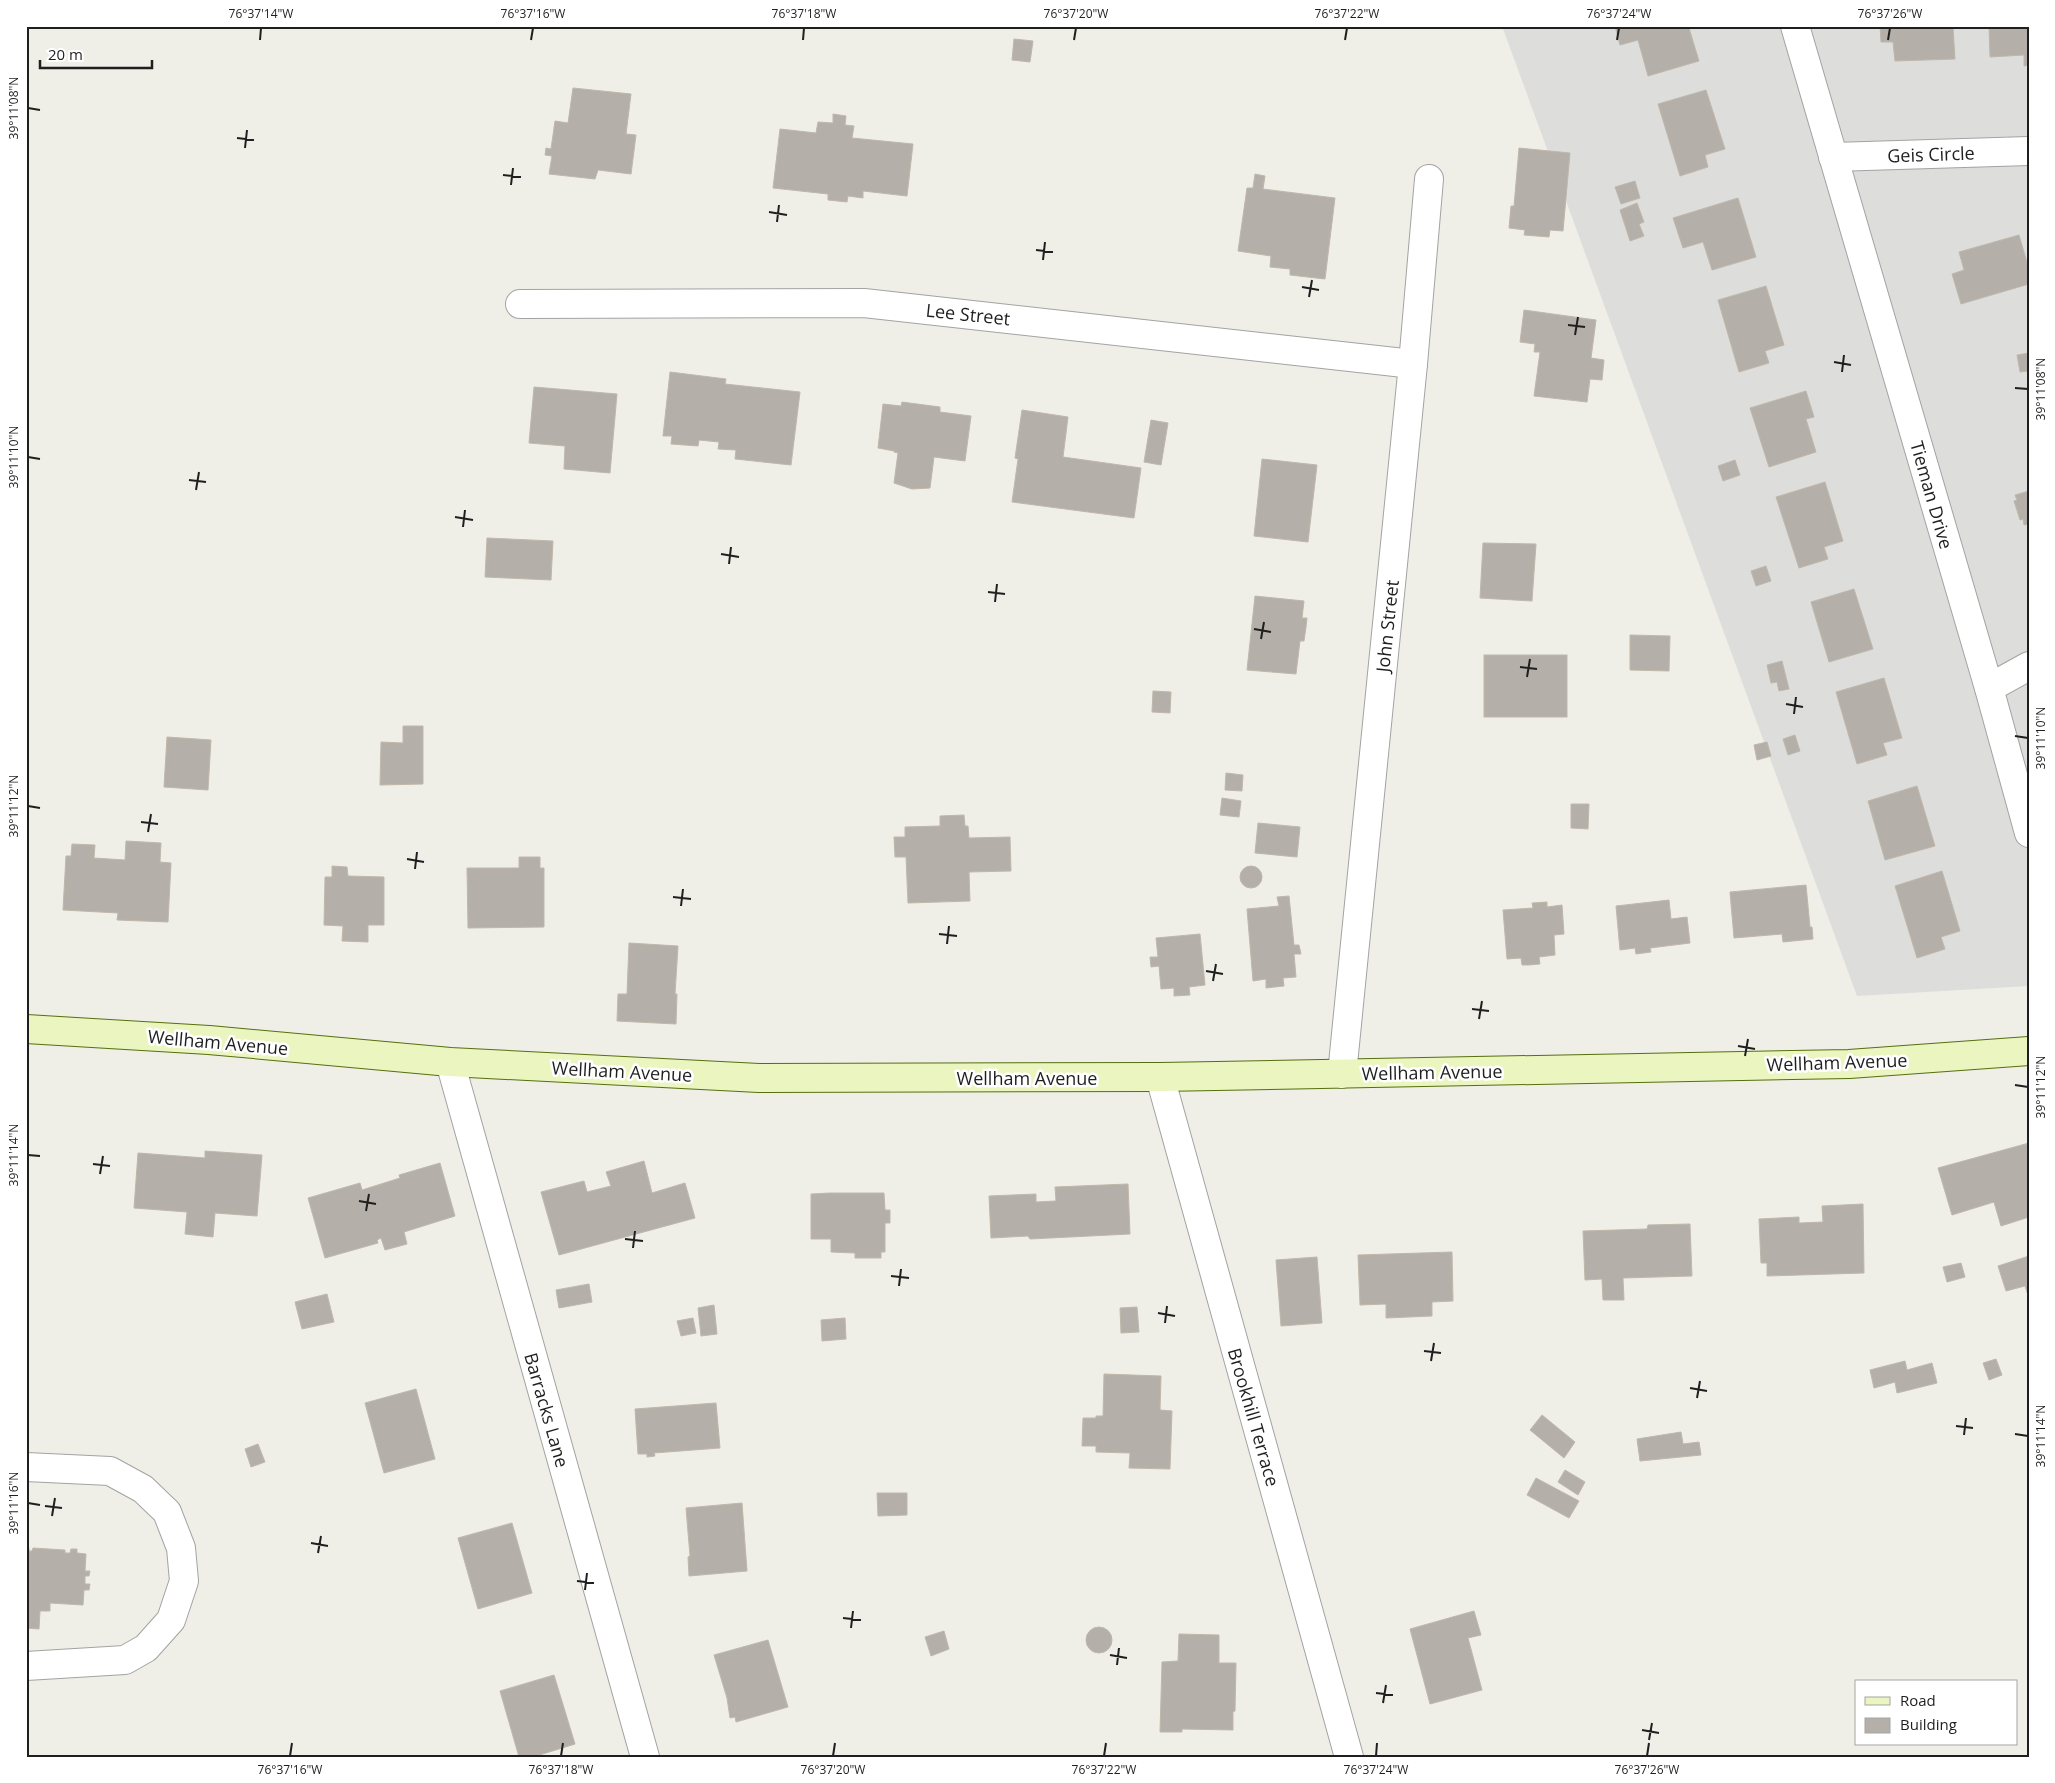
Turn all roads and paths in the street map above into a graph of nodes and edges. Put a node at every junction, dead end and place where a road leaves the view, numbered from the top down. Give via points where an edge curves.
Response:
1 (1795, 26) edge
2 (2029, 151) edge
3 (1833, 157) junction
4 (1429, 179) dead end
5 (520, 304) dead end
6 (1413, 364) junction
7 (2029, 666) edge
8 (1989, 688) junction
9 (2029, 834) edge
10 (26, 1029) edge
11 (2029, 1051) edge
12 (450, 1062) junction
13 (1342, 1074) junction
14 (1160, 1078) junction
15 (26, 1467) edge
16 (26, 1666) edge
17 (645, 1757) edge
18 (1348, 1757) edge

1 - 3 street, Tieman Drive
2 - 3 street, Geis Circle
3 - 8 street, Tieman Drive
4 - 6 street, John Street
5 - 6 street, Lee Street via 864,303
6 - 13 street, John Street
7 - 8 street
8 - 9 street, Tieman Drive
10 - 12 street, Wellham Avenue via 209,1040
11 - 13 street, Wellham Avenue via 1849,1064
12 - 14 street, Wellham Avenue via 759,1078
12 - 17 street, Barracks Lane
13 - 14 street, Wellham Avenue
14 - 18 street, Brookhill Terrace
15 - 16 street via 110,1471 143,1489 167,1512 181,1548 184,1581 171,1620 146,1648 125,1660

